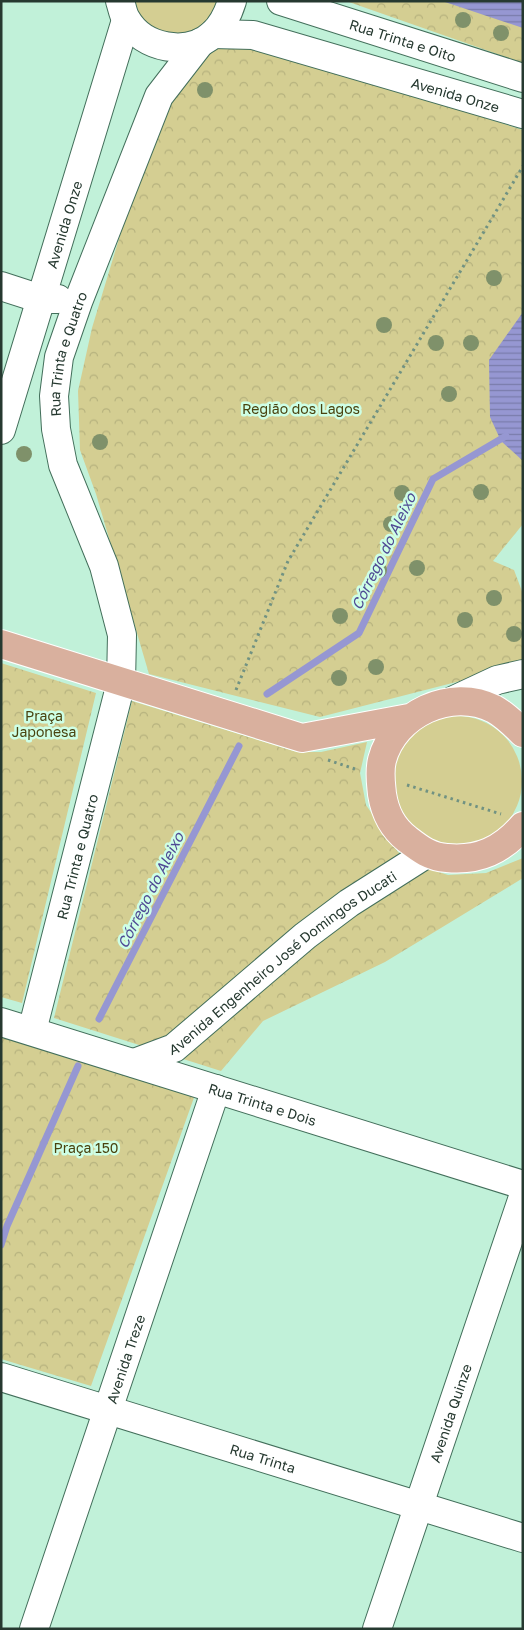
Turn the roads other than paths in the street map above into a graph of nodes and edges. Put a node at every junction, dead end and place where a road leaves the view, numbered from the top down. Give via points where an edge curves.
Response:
1 (232, 1) edge
2 (281, 1) edge
3 (123, 10) edge
4 (207, 38) junction
5 (523, 78) edge
6 (523, 114) edge
7 (1, 286) edge
8 (41, 299) junction
9 (78, 302) junction
10 (1, 430) edge
11 (1, 644) edge
12 (523, 674) edge
13 (121, 683) junction
14 (452, 701) junction
15 (409, 718) junction
16 (518, 722) edge
17 (523, 826) edge
18 (426, 854) junction
19 (1, 1022) edge
20 (32, 1031) junction
21 (134, 1063) junction
22 (216, 1089) junction
23 (523, 1185) edge
24 (523, 1197) edge
25 (1, 1377) edge
26 (107, 1410) junction
27 (417, 1506) junction
28 (523, 1538) edge
29 (34, 1629) edge
30 (377, 1629) edge

1 - 4 street, Rua Trinta e Quatro via 227,17
2 - 5 street, Rua Trinta e Oito
3 - 4 street, Avenida Onze via 137,33 151,42 184,48
3 - 8 street, Avenida Onze
4 - 6 street, Avenida Onze via 253,35
4 - 9 street, Rua Trinta e Quatro via 159,96
7 - 8 street
8 - 9 street
8 - 10 street, Avenida Onze
9 - 13 street, Rua Trinta e Quatro via 59,357 54,396 56,429 63,465 104,566 120,626
11 - 13 main road
12 - 14 street via 497,680
13 - 15 main road via 302,738
13 - 20 street, Rua Trinta e Quatro
14 - 15 main road via 429,707
14 - 16 main road via 493,708
15 - 18 main road via 392,737 382,760 380,776 384,809 397,831
17 - 18 main road via 510,841 488,854 464,860
18 - 21 street, Avenida Engenheiro José Domingos Ducati via 349,903 305,936 174,1048
19 - 20 street, Rua Trinta e Dois
20 - 21 street, Rua Trinta e Dois
21 - 22 street, Rua Trinta e Dois
22 - 23 street, Rua Trinta e Dois
22 - 26 street, Avenida Treze
24 - 27 street, Avenida Quinze
25 - 26 street, Rua Trinta
26 - 27 street, Rua Trinta
26 - 29 street, Avenida Treze
27 - 28 street, Rua Trinta
27 - 30 street, Avenida Quinze

